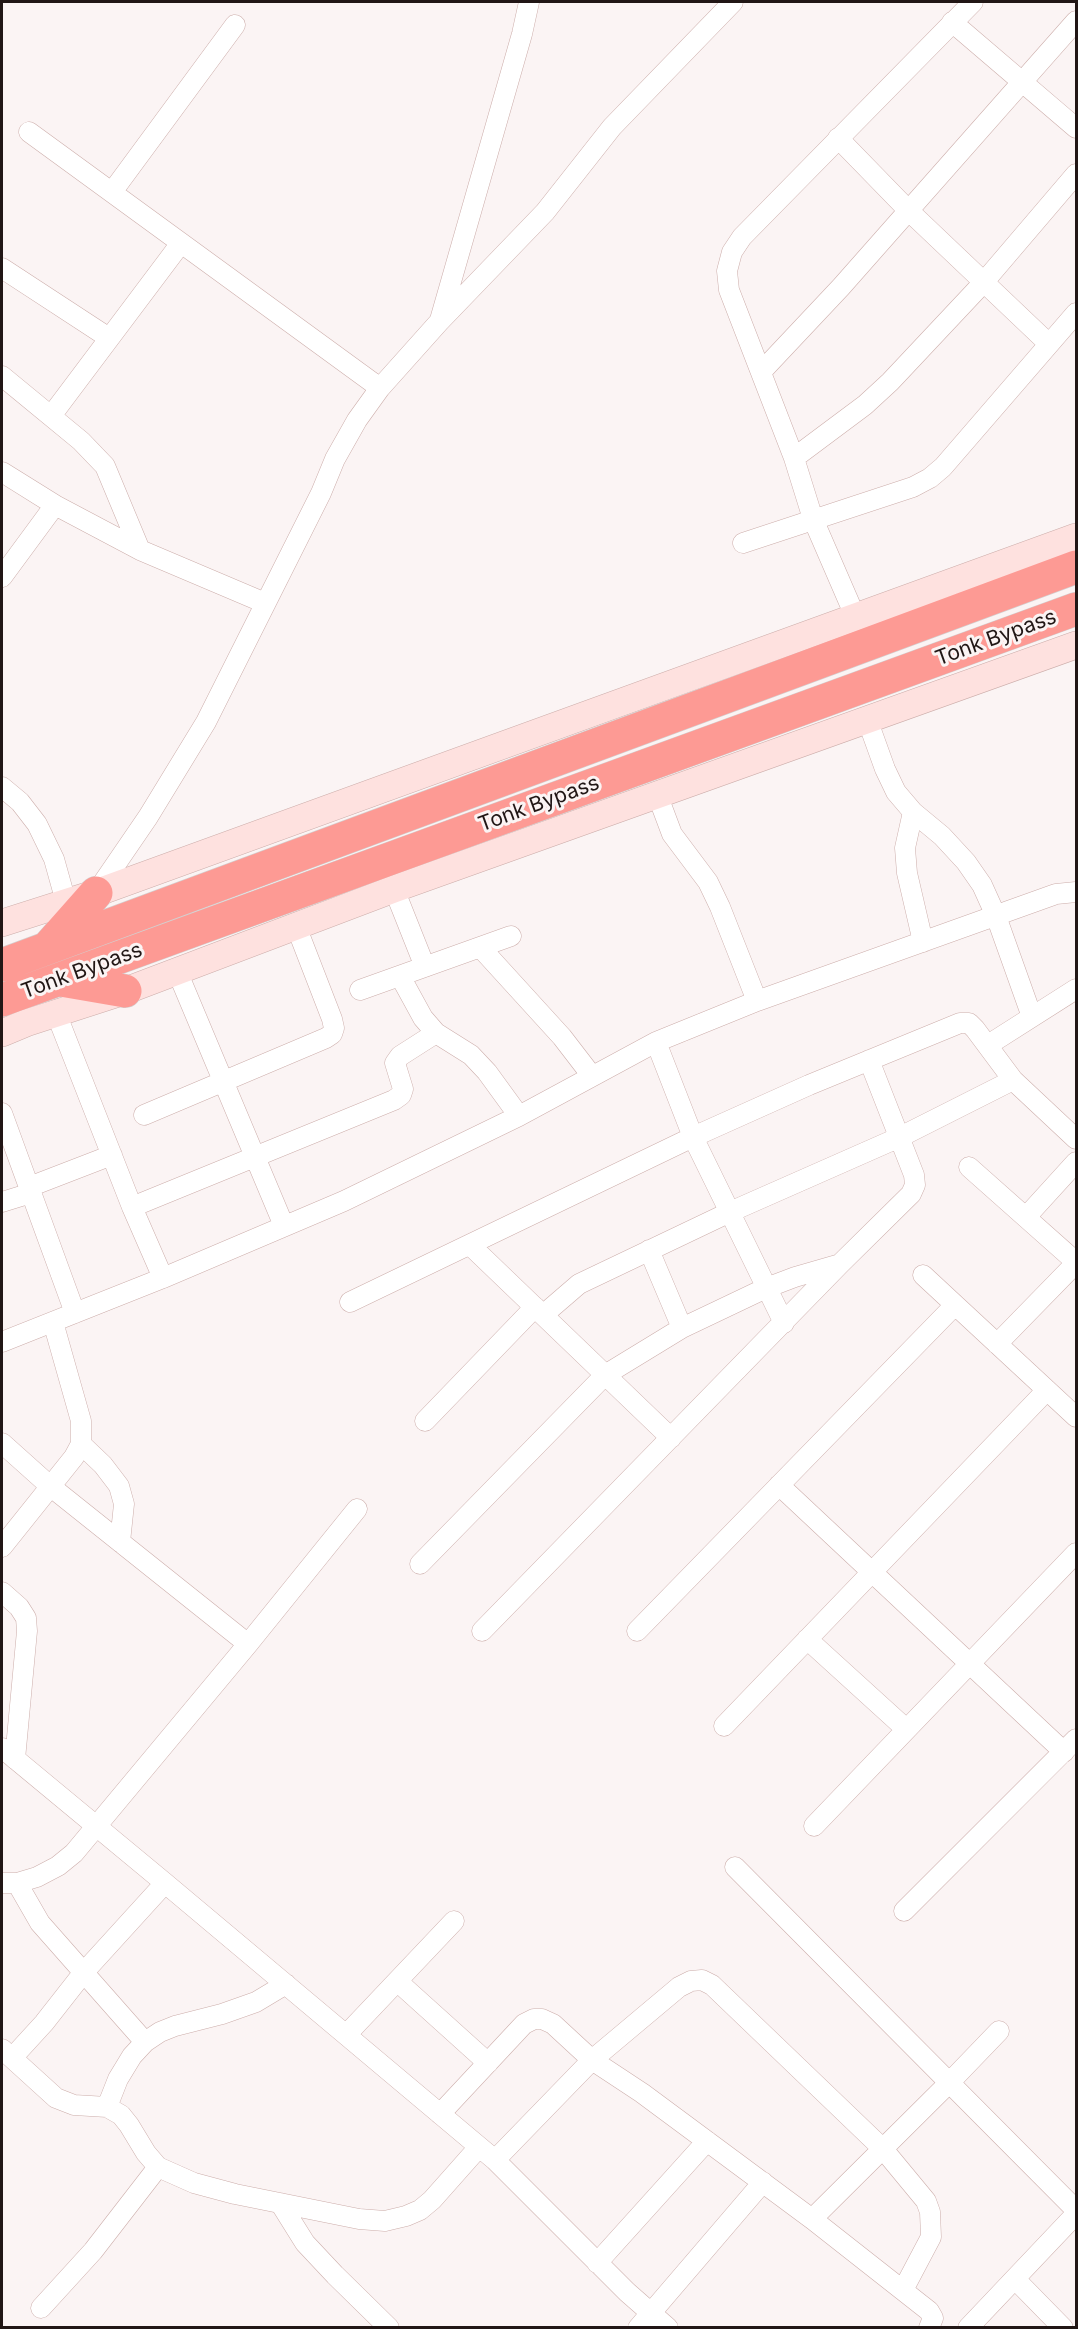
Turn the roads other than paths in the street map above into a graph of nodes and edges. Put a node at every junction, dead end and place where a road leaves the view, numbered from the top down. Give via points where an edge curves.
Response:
1 (529, 2) edge
2 (732, 2) edge
3 (973, 2) edge
4 (1077, 21) edge
5 (952, 22) junction
6 (235, 25) dead end
7 (1021, 82) junction
8 (1077, 128) edge
9 (29, 132) dead end
10 (838, 138) junction
11 (1077, 174) edge
12 (112, 192) junction
13 (909, 211) junction
14 (181, 243) junction
15 (2, 268) edge
16 (983, 283) junction
17 (1077, 313) edge
18 (439, 322) junction
19 (109, 338) junction
20 (1049, 344) junction
21 (761, 372) junction
22 (2, 376) edge
23 (380, 388) junction
24 (51, 416) junction
25 (794, 458) junction
26 (2, 472) edge
27 (56, 505) junction
28 (813, 519) junction
29 (1077, 537) edge
30 (743, 543) dead end
31 (140, 549) junction
32 (1077, 567) edge
33 (2, 577) edge
34 (265, 603) junction
35 (1077, 609) edge
36 (855, 616) junction
37 (1077, 645) edge
38 (867, 719) junction
39 (2, 787) edge
40 (657, 794) junction
41 (913, 812) junction
42 (394, 889) junction
43 (1077, 892) edge
44 (81, 898) junction
45 (996, 916) junction
46 (2, 923) edge
47 (296, 926) junction
48 (511, 936) dead end
49 (923, 942) junction
50 (47, 948) junction
51 (480, 948) junction
52 (2, 965) edge
53 (425, 967) junction
54 (177, 971) junction
55 (400, 976) junction
56 (59, 979) junction
57 (360, 990) dead end
58 (125, 991) junction
59 (1073, 999) edge
60 (2, 1000) edge
61 (757, 1001) junction
62 (56, 1013) junction
63 (1032, 1017) junction
64 (2, 1033) edge
65 (436, 1033) junction
66 (656, 1042) junction
67 (987, 1045) junction
68 (869, 1060) junction
69 (592, 1076) junction
70 (1013, 1080) junction
71 (224, 1082) junction
72 (2, 1113) edge
73 (144, 1115) dead end
74 (519, 1116) junction
75 (693, 1137) junction
76 (900, 1137) junction
77 (1077, 1139) edge
78 (112, 1155) junction
79 (254, 1156) junction
80 (1077, 1162) edge
81 (969, 1167) dead end
82 (30, 1190) junction
83 (2, 1202) edge
84 (132, 1208) junction
85 (730, 1212) junction
86 (1026, 1217) junction
87 (284, 1226) junction
88 (470, 1245) junction
89 (649, 1250) junction
90 (1077, 1263) edge
91 (840, 1264) junction
92 (923, 1275) dead end
93 (163, 1278) junction
94 (766, 1288) junction
95 (350, 1302) dead end
96 (955, 1305) junction
97 (539, 1311) junction
98 (75, 1313) junction
99 (53, 1322) junction
100 (783, 1323) junction
101 (682, 1328) junction
102 (2, 1342) edge
103 (997, 1344) junction
104 (605, 1375) junction
105 (1047, 1390) junction
106 (1077, 1417) edge
107 (425, 1421) dead end
108 (671, 1438) junction
109 (2, 1443) edge
110 (81, 1444) junction
111 (779, 1485) junction
112 (51, 1486) junction
113 (357, 1509) dead end
114 (120, 1542) junction
115 (2, 1547) edge
116 (1077, 1553) edge
117 (420, 1564) dead end
118 (873, 1571) junction
119 (2, 1592) edge
120 (483, 1631) dead end
121 (637, 1631) dead end
122 (807, 1639) junction
123 (248, 1644) junction
124 (971, 1663) junction
125 (724, 1726) dead end
126 (906, 1729) junction
127 (1070, 1745) edge
128 (8, 1754) edge
129 (96, 1826) junction
130 (814, 1826) dead end
131 (735, 1867) dead end
132 (165, 1882) junction
133 (9, 1883) edge
134 (904, 1911) dead end
135 (454, 1921) dead end
136 (84, 1972) junction
137 (397, 1981) junction
138 (286, 1984) junction
139 (999, 2031) dead end
140 (346, 2035) junction
141 (145, 2042) junction
142 (7, 2053) edge
143 (592, 2060) junction
144 (488, 2063) junction
145 (949, 2084) junction
146 (107, 2107) junction
147 (440, 2114) junction
148 (707, 2141) junction
149 (479, 2147) junction
150 (883, 2149) junction
151 (495, 2160) junction
152 (158, 2167) junction
153 (763, 2182) junction
154 (280, 2203) junction
155 (1077, 2212) edge
156 (812, 2219) junction
157 (597, 2263) junction
158 (1015, 2278) junction
159 (903, 2290) junction
160 (41, 2308) dead end
161 (645, 2320) edge
162 (389, 2328) edge
163 (668, 2328) edge
164 (930, 2328) edge
165 (968, 2328) edge
166 (1063, 2328) edge

1 - 18 street
2 - 18 street via 612,127 545,212
3 - 5 street
4 - 7 street
5 - 7 street
5 - 10 street
6 - 12 street
7 - 8 street
7 - 13 street
9 - 12 street
10 - 13 street
10 - 21 street via 732,252 727,271 729,290
11 - 16 street
12 - 14 street
13 - 16 street
13 - 21 street
14 - 19 street
14 - 23 street
15 - 19 street
16 - 20 street
16 - 25 street via 890,382
17 - 20 street
18 - 23 street
19 - 24 street
20 - 28 street via 930,478
21 - 25 street
22 - 24 street
23 - 34 street via 335,459
24 - 31 street via 105,466
25 - 28 street
26 - 27 street
27 - 31 street
27 - 33 street
28 - 30 street
28 - 36 street
29 - 36 street
31 - 34 street
32 - 50 highway
34 - 44 street via 206,722 148,817
35 - 56 highway, Tonk Bypass
36 - 44 street
37 - 38 street
38 - 40 street
38 - 41 street via 896,792
39 - 44 street via 20,802 36,824
40 - 42 street
40 - 61 street via 672,834 708,882
41 - 45 street via 966,862
41 - 49 street via 905,848
42 - 47 street
42 - 53 street
43 - 45 street via 1056,894
44 - 46 street
44 - 50 highway
45 - 49 street
45 - 63 street
47 - 54 street
47 - 71 street via 332,1019 332,1034
48 - 51 street
49 - 61 street
50 - 52 highway
51 - 53 street
51 - 69 street via 562,1037
53 - 55 street
54 - 58 street
54 - 71 street
55 - 57 street
55 - 65 street
56 - 58 highway
56 - 60 highway, Tonk Bypass
58 - 62 street
59 - 63 street
61 - 66 street
62 - 64 street
62 - 78 street
63 - 67 street
65 - 74 street via 471,1055
65 - 79 street via 399,1056 395,1063 403,1089 394,1100
66 - 69 street
66 - 75 street
67 - 68 street via 969,1023 960,1023
67 - 70 street
68 - 75 street
68 - 76 street
69 - 74 street
70 - 76 street
70 - 77 street
71 - 73 street
71 - 79 street
72 - 82 street
74 - 87 street
75 - 85 street
75 - 88 street
76 - 85 street
76 - 91 street via 914,1175 911,1194
78 - 82 street
78 - 84 street
79 - 84 street
79 - 87 street
80 - 86 street
81 - 86 street
82 - 83 street
82 - 98 street
84 - 93 street
85 - 89 street
85 - 94 street
86 - 90 street
87 - 93 street
88 - 95 street
88 - 97 street
89 - 97 street via 579,1284
89 - 101 street
90 - 103 street
91 - 94 street
91 - 100 street
92 - 96 street
93 - 98 street
94 - 100 street
94 - 101 street
96 - 103 street
96 - 111 street
97 - 104 street
97 - 107 street
98 - 99 street
99 - 102 street
99 - 110 street via 81,1421
100 - 108 street
101 - 104 street
103 - 105 street
104 - 108 street
104 - 117 street
105 - 106 street
105 - 118 street
108 - 120 street
109 - 112 street
110 - 112 street
110 - 114 street via 118,1486 124,1503
111 - 118 street
111 - 121 street
112 - 114 street
112 - 115 street
113 - 123 street
114 - 123 street
116 - 124 street
118 - 122 street
118 - 124 street
119 - 128 street via 19,1607 26,1618 27,1631
122 - 125 street
122 - 126 street
123 - 129 street
124 - 126 street
124 - 127 street
126 - 130 street
127 - 134 street
128 - 129 street
129 - 132 street
129 - 133 street via 58,1866 37,1877
131 - 145 street
132 - 136 street
132 - 138 street
133 - 136 street
135 - 137 street
136 - 141 street
136 - 142 street via 44,2023
137 - 140 street
137 - 144 street
138 - 140 street
138 - 141 street via 256,2002 175,2026
139 - 145 street
140 - 147 street
141 - 146 street via 118,2079
142 - 146 street via 65,2103
143 - 144 street via 553,2024 534,2019 524,2024
143 - 148 street
143 - 150 street via 679,1987 702,1980 712,1985
143 - 151 street
144 - 147 street
145 - 150 street
145 - 155 street
146 - 152 street via 125,2120
147 - 149 street
148 - 153 street
148 - 157 street
149 - 151 street
149 - 154 street via 432,2200 405,2216 385,2221 359,2219
150 - 156 street
150 - 159 street via 926,2201 930,2212 931,2237
151 - 157 street
152 - 154 street via 194,2183
152 - 160 street via 93,2251
153 - 156 street
153 - 161 street
154 - 162 street via 305,2243
155 - 158 street
156 - 159 street
157 - 161 street
158 - 165 street
158 - 166 street
159 - 164 street via 929,2311 933,2318
161 - 163 street

